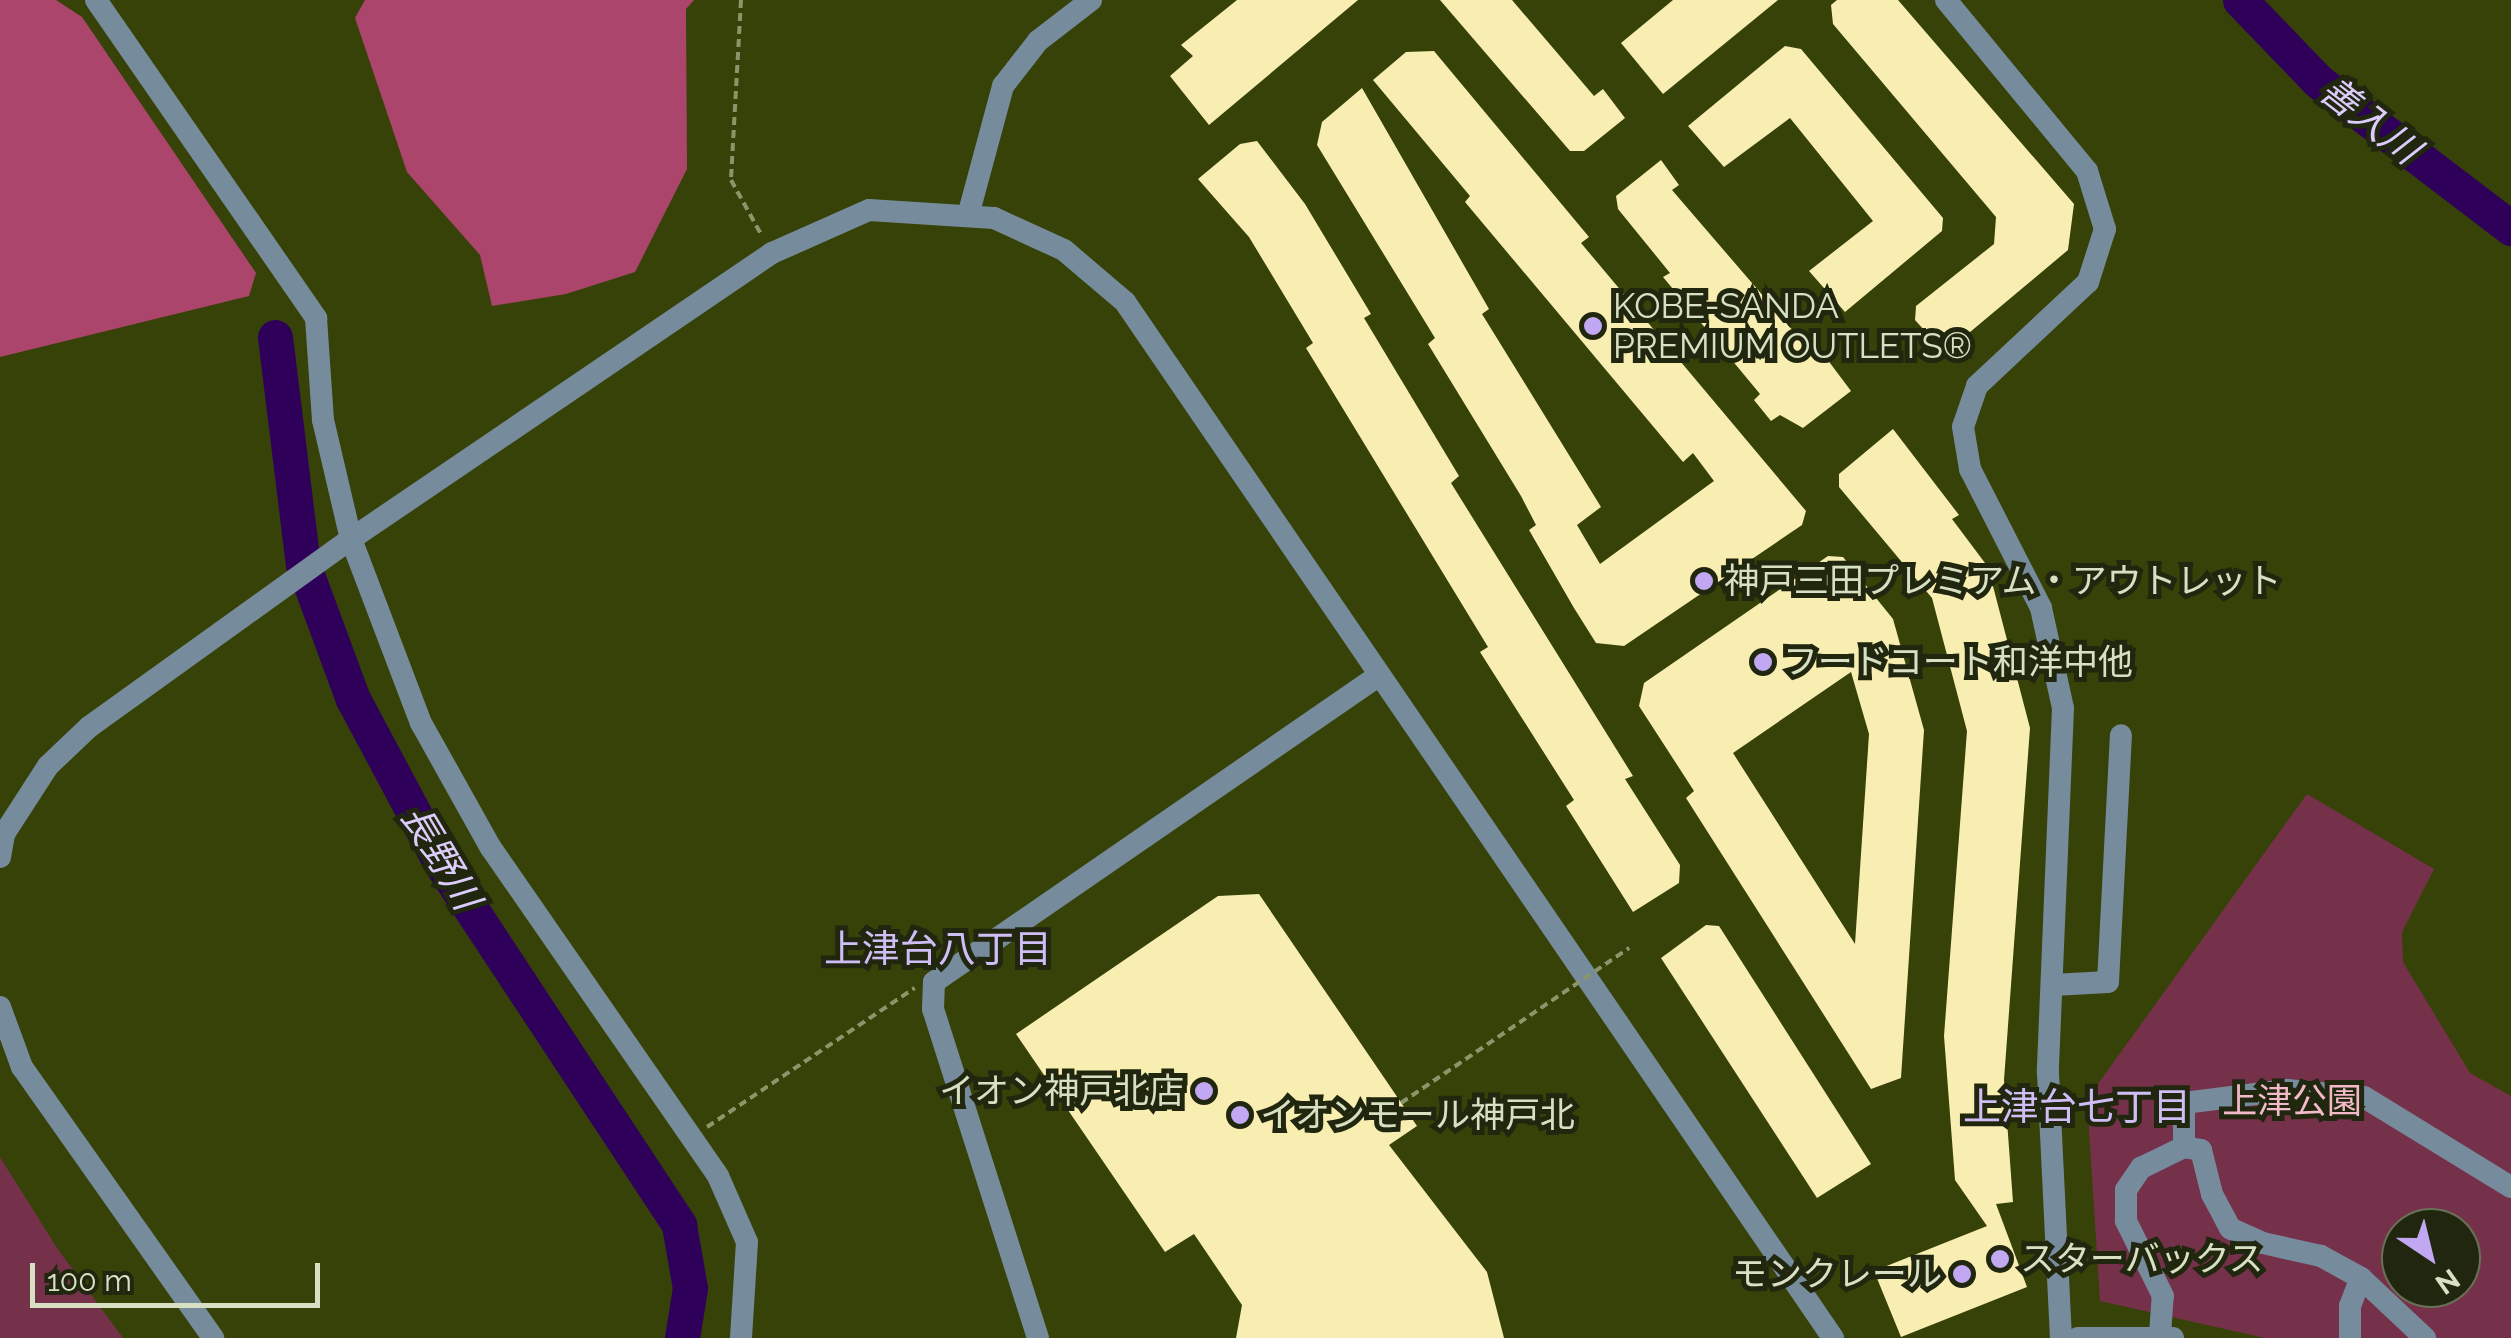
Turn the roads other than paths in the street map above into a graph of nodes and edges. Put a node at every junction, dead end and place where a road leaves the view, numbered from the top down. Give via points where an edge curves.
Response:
1 (1091, 0) edge
2 (1946, 0) edge
3 (102, 2) edge
4 (969, 212) junction
5 (350, 539) junction
6 (1378, 676) junction
7 (2122, 735) dead end
8 (0, 857) edge
9 (2054, 985) junction
10 (0, 1007) edge
11 (2184, 1147) junction
12 (2511, 1187) edge
13 (2361, 1278) junction
14 (2166, 1337) edge
15 (213, 1338) edge
16 (741, 1338) edge
17 (1038, 1338) edge
18 (1834, 1338) edge
19 (2061, 1338) edge
20 (2078, 1338) edge
21 (2350, 1338) edge
22 (2425, 1338) edge

1 - 4 street via 1038,41 1003,86
2 - 9 street via 2086,171 2105,229 2088,282 1977,386 1963,427 1970,469 2030,583 2060,677 2066,745
3 - 5 street via 116,36 316,318 323,420
4 - 5 street via 868,210 772,254
4 - 6 street via 1041,236 1125,302
5 - 8 street via 89,727 48,766 4,834
5 - 16 street via 421,722 492,848 718,1176 747,1242
6 - 17 street via 934,982 933,1009
6 - 18 street
7 - 9 street via 2108,982
9 - 19 street via 2048,1073
10 - 15 street via 22,1066
11 - 12 street via 2184,1103 2266,1094 2364,1097
11 - 13 street via 2201,1150 2212,1194 2230,1228 2321,1256
11 - 14 street via 2141,1168 2126,1190 2126,1221 2156,1270
13 - 21 street via 2350,1306
13 - 22 street
14 - 20 street

